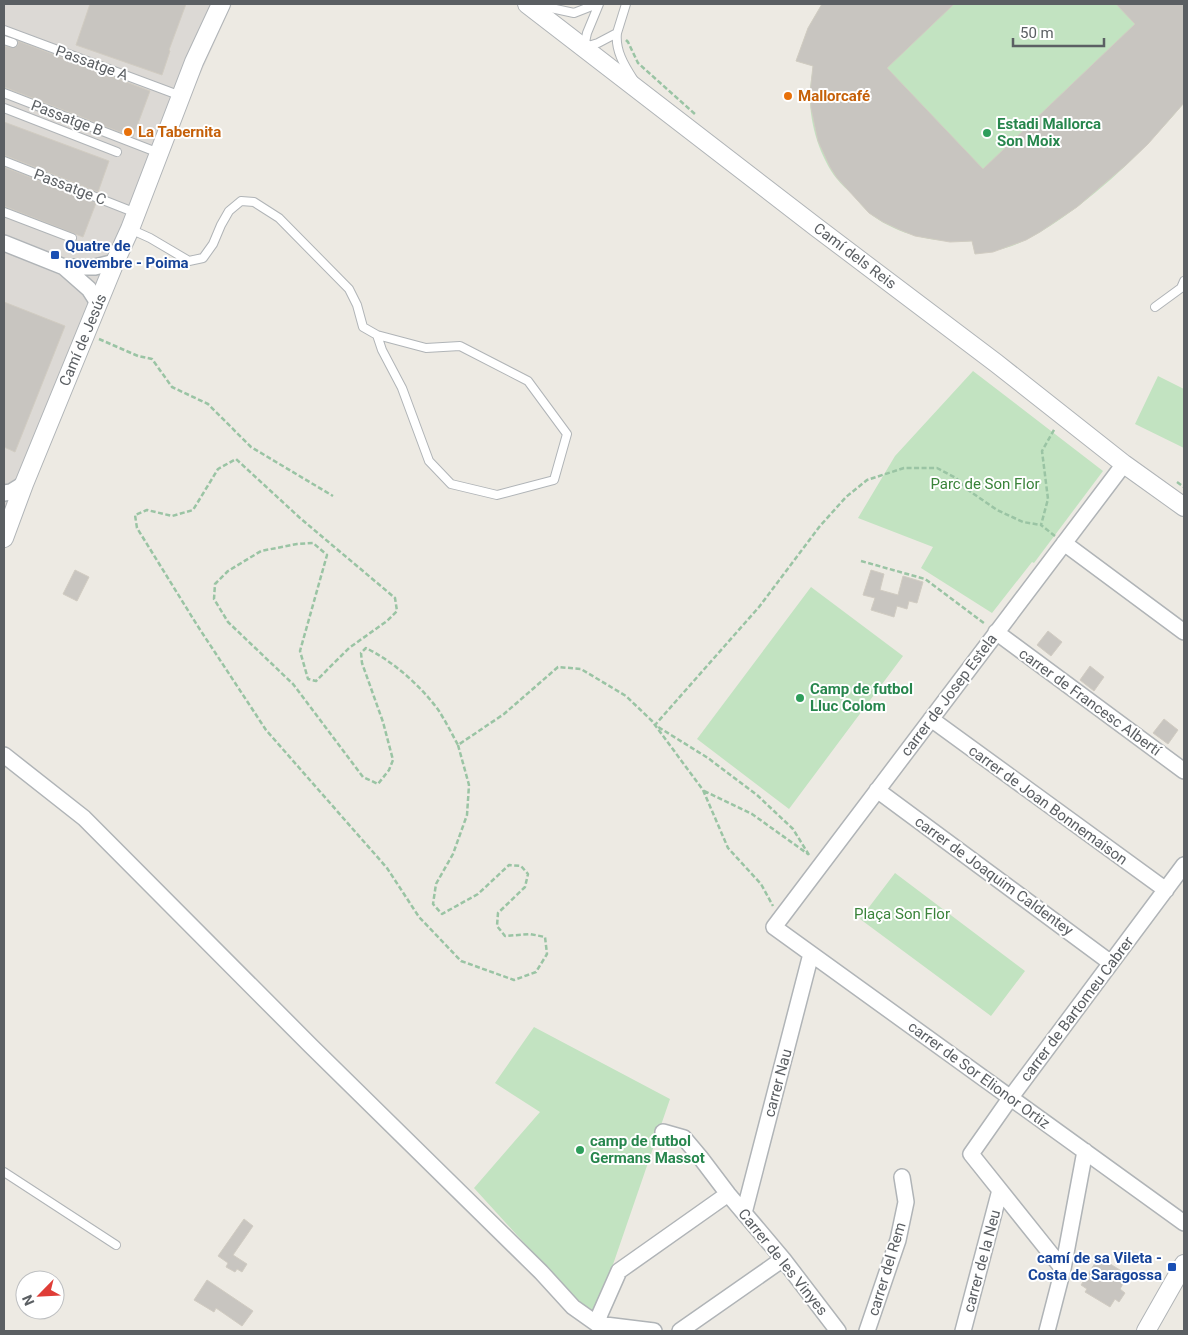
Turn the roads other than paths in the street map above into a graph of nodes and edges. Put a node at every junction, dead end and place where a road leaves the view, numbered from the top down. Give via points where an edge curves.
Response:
1 (222, 4) edge
2 (527, 4) edge
3 (534, 4) edge
4 (598, 4) edge
5 (626, 4) edge
6 (4, 30) edge
7 (617, 33) junction
8 (4, 40) edge
9 (12, 44) dead end
10 (584, 47) junction
11 (641, 91) junction
12 (4, 93) edge
13 (181, 96) junction
14 (4, 108) edge
15 (117, 152) dead end
16 (159, 153) junction
17 (4, 162) edge
18 (4, 212) edge
19 (133, 221) junction
20 (72, 238) dead end
21 (4, 243) edge
22 (115, 262) junction
23 (64, 267) junction
24 (1184, 281) edge
25 (98, 303) junction
26 (1155, 307) dead end
27 (377, 335) junction
28 (1124, 464) junction
29 (24, 484) junction
30 (4, 493) edge
31 (1184, 507) edge
32 (4, 532) edge
33 (1064, 543) junction
34 (996, 632) junction
35 (1184, 632) edge
36 (931, 719) junction
37 (4, 755) edge
38 (1184, 771) edge
39 (877, 790) junction
40 (1184, 865) edge
41 (1166, 890) junction
42 (777, 922) joint
43 (811, 954) junction
44 (1111, 962) junction
45 (1011, 1097) junction
46 (663, 1132) dead end
47 (1085, 1151) junction
48 (4, 1172) edge
49 (902, 1177) dead end
50 (1000, 1190) junction
51 (728, 1194) junction
52 (744, 1213) junction
53 (1184, 1223) edge
54 (116, 1245) dead end
55 (783, 1259) junction
56 (1184, 1264) edge
57 (1063, 1269) junction
58 (596, 1324) junction
59 (654, 1331) edge
60 (680, 1331) edge
61 (838, 1331) edge
62 (867, 1331) edge
63 (963, 1331) edge
64 (1047, 1331) edge
65 (1146, 1331) edge

1 - 13 street, Camí de Jesús
2 - 10 street, Camí dels Reis
3 - 4 lane via 574,13
4 - 10 lane
5 - 7 lane
6 - 13 lane, Passatge A
7 - 10 lane
7 - 11 lane via 622,62
8 - 9 lane
10 - 11 street, Camí dels Reis
11 - 28 street, Camí dels Reis
12 - 16 lane, Passatge B
13 - 16 street, Camí de Jesús
14 - 15 lane
16 - 19 street, Camí de Jesús
17 - 19 lane, Passatge C
18 - 20 lane
19 - 22 street, Camí de Jesús
19 - 27 lane, Passatge C via 150,238 189,261 203,258 229,211 241,201 254,202 279,218 349,289 363,327
21 - 23 street
22 - 23 street via 95,267
22 - 25 street, Camí de Jesús
23 - 25 street via 89,289
24 - 26 lane via 1181,288
25 - 29 street, Camí de Jesús
27 - 27 lane via 402,388 429,461 451,484 497,495 554,480 567,434 528,381 460,346 426,348
28 - 31 street, Camí dels Reis
28 - 33 street, carrer de Josep Estela
29 - 30 street
29 - 32 street, Camí de Jesús
33 - 34 street, carrer de Josep Estela
33 - 35 street
34 - 36 street, carrer de Josep Estela
34 - 38 street, carrer de Francesc Albertí
36 - 39 street, carrer de Josep Estela
36 - 41 street, carrer de Joan Bonnemaison
37 - 58 street via 84,818 573,1307
39 - 42 street, carrer de Josep Estela
39 - 44 street, carrer de Joaquim Caldentey
40 - 41 street, carrer de Bartomeu Cabrer
41 - 44 street, carrer de Bartomeu Cabrer
42 - 43 street, carrer de Sor Elionor Ortiz
43 - 45 street, carrer de Sor Elionor Ortiz
43 - 52 street, carrer Nau
44 - 45 street, carrer de Bartomeu Cabrer
45 - 47 street, carrer de Sor Elionor Ortiz
45 - 50 street, carrer de Bartomeu Cabrer via 971,1154
46 - 51 street, Carrer de les Vinyes via 684,1138
47 - 53 street, carrer de Sor Elionor Ortiz
47 - 57 street
48 - 54 lane
49 - 62 street, carrer del Rem via 906,1202 898,1240
50 - 57 street
50 - 63 street, carrer de la Neu
51 - 52 street, Carrer de les Vinyes
51 - 58 street via 619,1271
52 - 55 street, Carrer de les Vinyes
55 - 60 street
55 - 61 street, Carrer de les Vinyes
56 - 65 street
57 - 64 street
58 - 59 street

